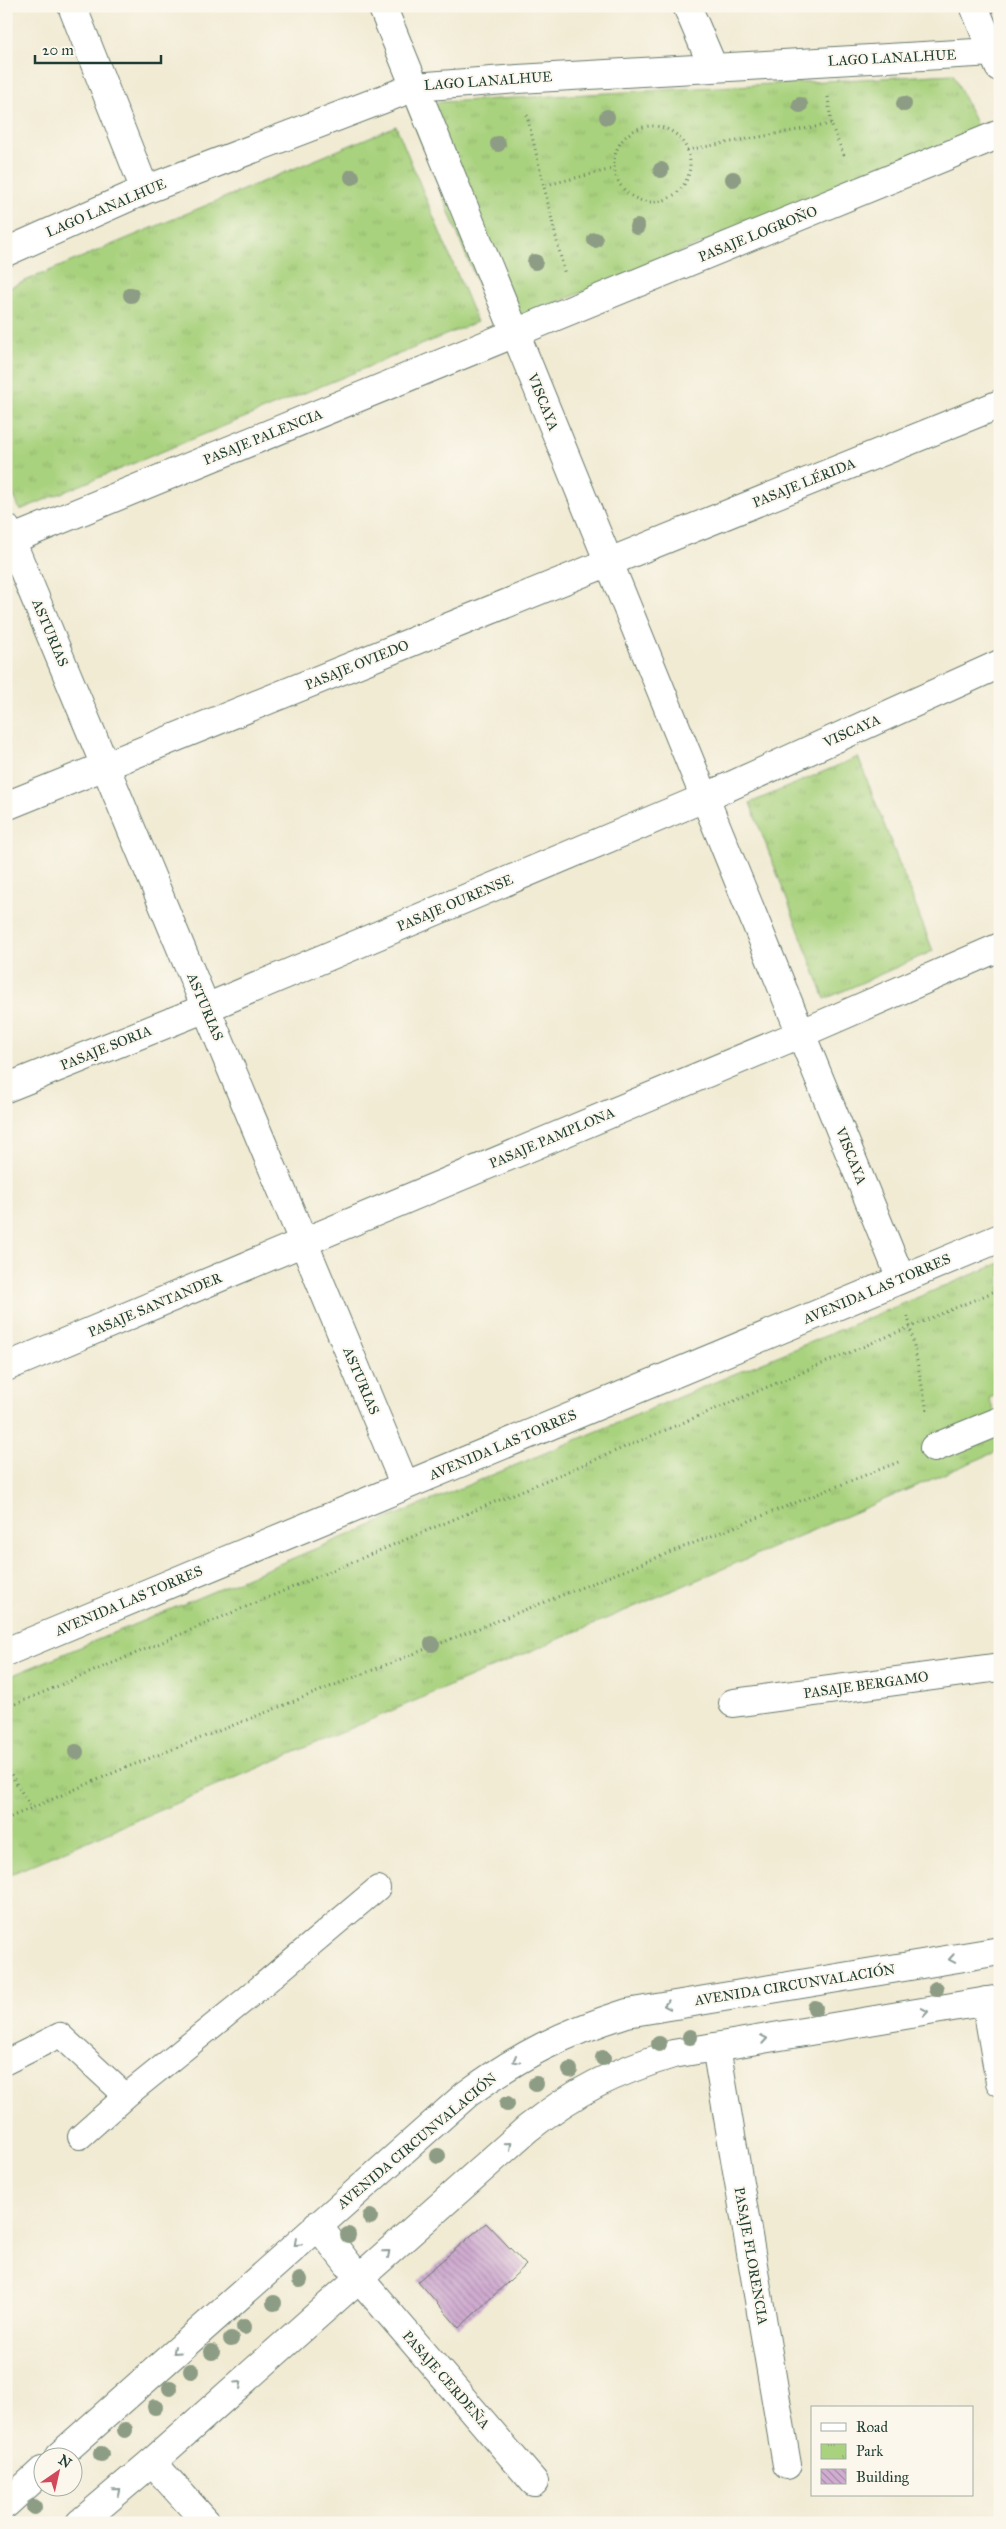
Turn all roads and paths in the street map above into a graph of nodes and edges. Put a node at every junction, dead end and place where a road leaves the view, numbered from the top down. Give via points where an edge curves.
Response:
1 (72, 6) edge
2 (382, 6) edge
3 (687, 6) edge
4 (974, 6) edge
5 (997, 56) edge
6 (824, 62) junction
7 (712, 67) junction
8 (518, 78) junction
9 (415, 87) junction
10 (830, 124) junction
11 (1000, 134) edge
12 (687, 150) junction
13 (614, 169) junction
14 (546, 185) junction
15 (145, 190) junction
16 (860, 192) junction
17 (6, 252) edge
18 (572, 311) junction
19 (515, 334) junction
20 (1000, 404) edge
21 (8, 537) edge
22 (608, 563) junction
23 (1000, 664) edge
24 (105, 766) junction
25 (704, 798) junction
26 (6, 806) edge
27 (1000, 947) edge
28 (206, 1008) junction
29 (800, 1034) junction
30 (6, 1088) edge
31 (1000, 1238) edge
32 (303, 1242) junction
33 (900, 1279) junction
34 (1000, 1289) edge
35 (910, 1326) junction
36 (6, 1366) edge
37 (1000, 1421) edge
38 (934, 1448) junction
39 (405, 1486) junction
40 (6, 1652) edge
41 (1000, 1667) edge
42 (733, 1704) dead end
43 (6, 1708) edge
44 (6, 1766) edge
45 (31, 1808) junction
46 (6, 1819) edge
47 (378, 1888) dead end
48 (1000, 1951) edge
49 (993, 2000) edge
50 (716, 2047) junction
51 (6, 2062) edge
52 (1000, 2082) edge
53 (126, 2096) junction
54 (80, 2137) dead end
55 (317, 2225) junction
56 (359, 2278) junction
57 (70, 2446) edge
58 (152, 2462) junction
59 (787, 2465) dead end
60 (32, 2480) edge
61 (534, 2482) dead end
62 (6, 2504) edge
63 (80, 2523) edge
64 (207, 2523) edge

1 - 15 street
2 - 9 street, VISCAYA
3 - 7 street
4 - 5 street
5 - 6 street, LAGO LANALHUE
6 - 7 street, LAGO LANALHUE
6 - 10 path
7 - 8 street, LAGO LANALHUE
8 - 9 street, LAGO LANALHUE
8 - 14 path
9 - 15 street, LAGO LANALHUE
9 - 19 street, VISCAYA
10 - 12 path
10 - 16 path
11 - 16 street, PASAJE LOGROÑO
12 - 13 path via 674,133 652,126 631,131 617,148
12 - 13 path via 689,171 680,190 662,202 640,201 622,190
13 - 14 path
14 - 18 path
15 - 17 street, LAGO LANALHUE
16 - 18 street, PASAJE LOGROÑO
18 - 19 street, PASAJE LOGROÑO
19 - 21 street, PASAJE PALENCIA
19 - 22 street, VISCAYA
20 - 22 street, PASAJE LÉRIDA
21 - 24 street, ASTURIAS
22 - 24 street, PASAJE OVIEDO
22 - 25 street, VISCAYA
23 - 25 street, VISCAYA
24 - 26 street, PASAJE OVIEDO
24 - 28 street, ASTURIAS
25 - 28 street, PASAJE OURENSE
25 - 29 street, VISCAYA
27 - 29 street
28 - 30 street, PASAJE SORIA
28 - 32 street, ASTURIAS
29 - 32 street, PASAJE PAMPLONA
29 - 33 street, VISCAYA
31 - 33 street, AVENIDA LAS TORRES
32 - 36 street, PASAJE SANTANDER
32 - 39 street, ASTURIAS
33 - 35 path
33 - 39 street, AVENIDA LAS TORRES
34 - 35 path
35 - 38 path
35 - 43 path
37 - 38 street
38 - 45 path
39 - 40 street, AVENIDA LAS TORRES
41 - 42 street, PASAJE BERGAMO
44 - 45 path
45 - 46 path
47 - 53 lane
48 -> 55 street, AVENIDA CIRCUNVALACIÓN via 669,2005 627,2013 586,2026 547,2042 467,2094
50 -> 49 street
49 - 52 street
56 -> 50 street via 527,2130 590,2085 630,2067 673,2054
50 - 59 street, PASAJE FLORENCIA
51 - 53 lane via 60,2035
53 - 54 lane
55 - 56 street, PASAJE CERDEÑA
55 -> 57 street, AVENIDA CIRCUNVALACIÓN
58 -> 56 street
56 - 61 street, PASAJE CERDEÑA
63 -> 58 street
58 - 64 street
60 - 62 street

